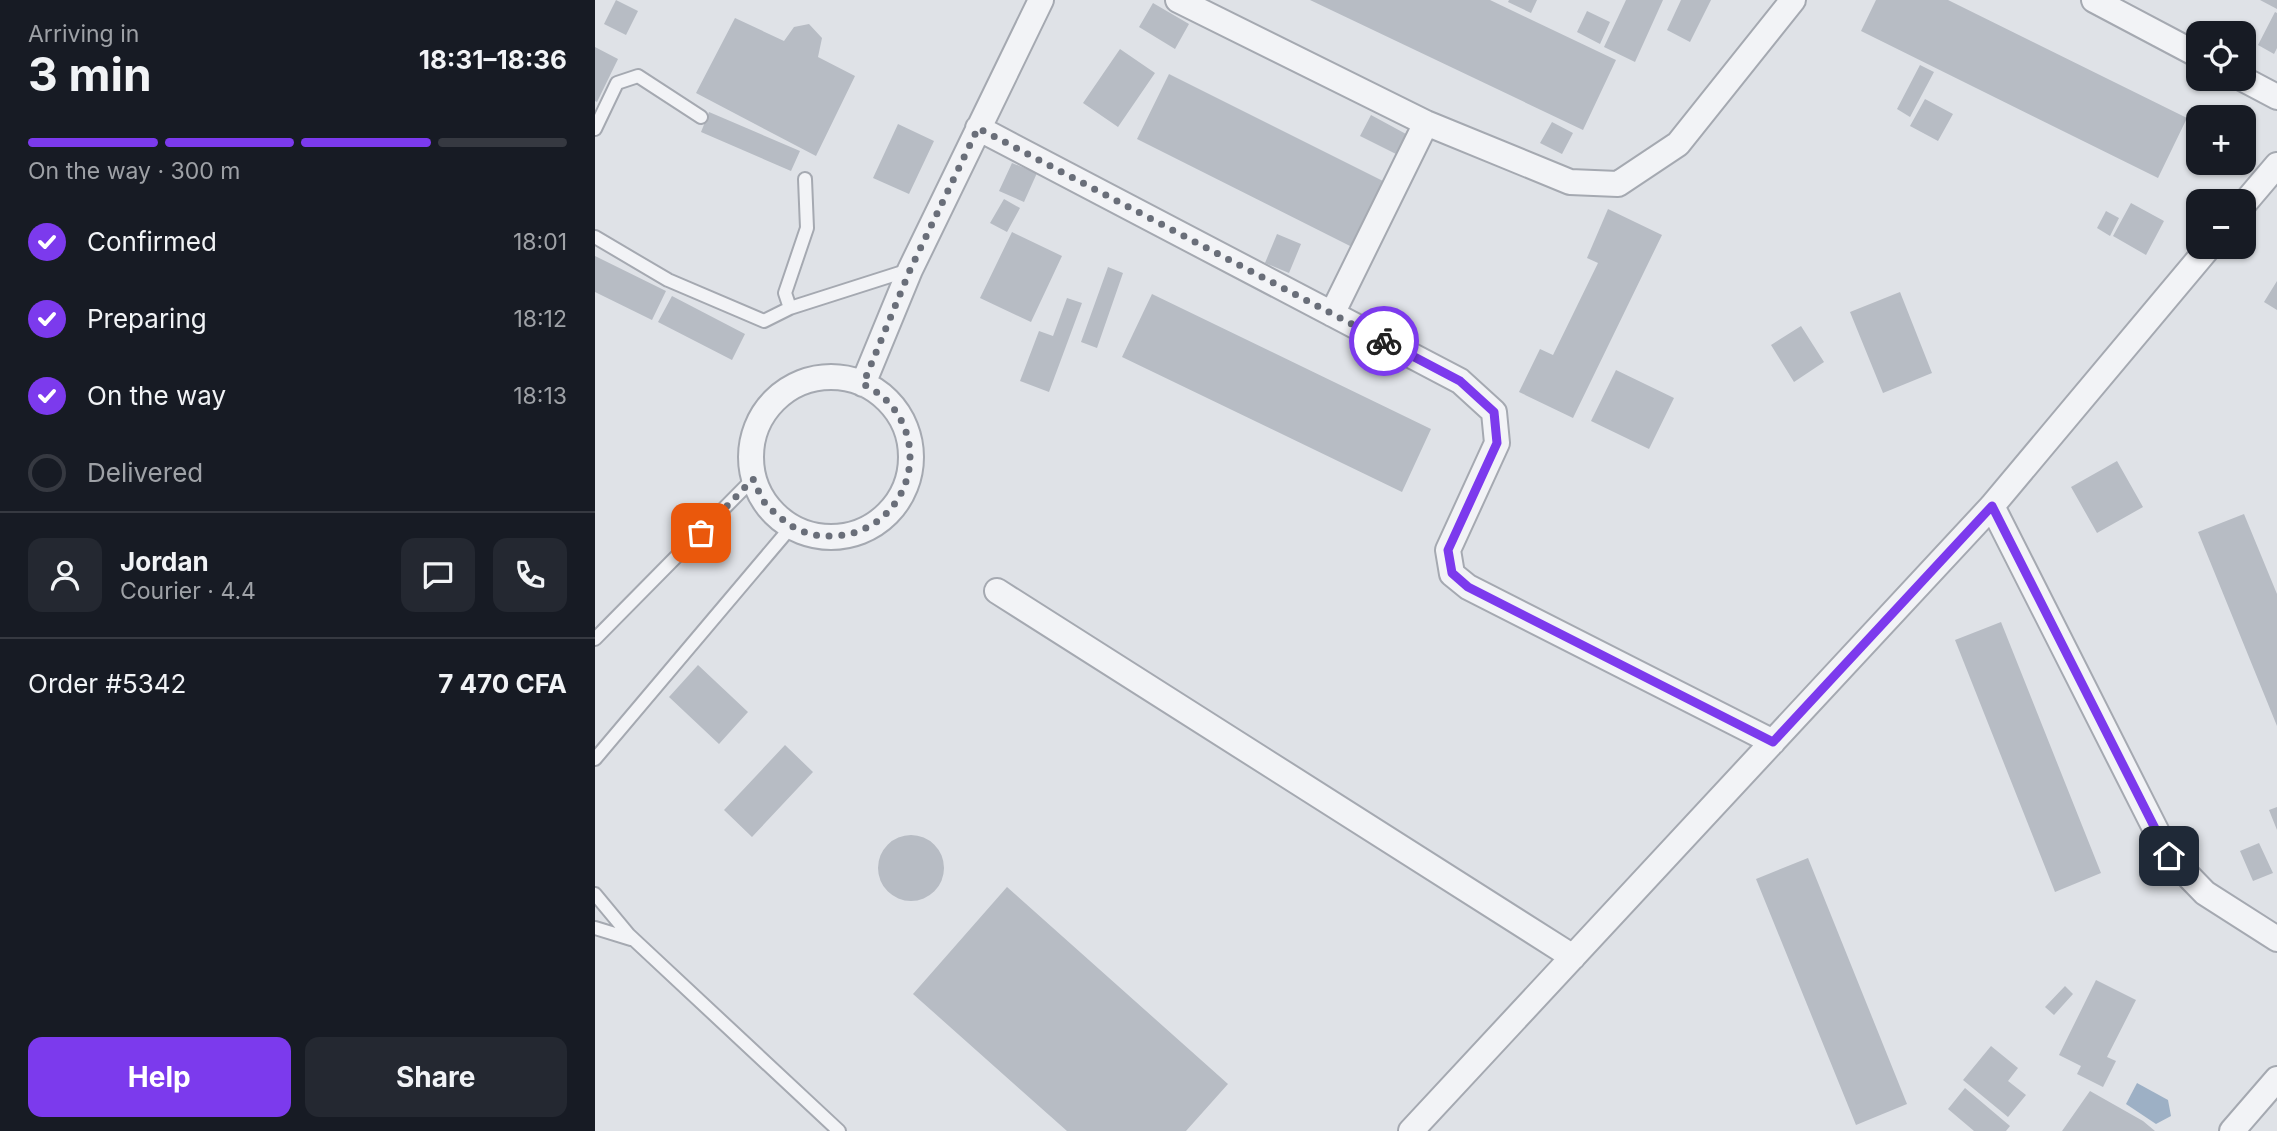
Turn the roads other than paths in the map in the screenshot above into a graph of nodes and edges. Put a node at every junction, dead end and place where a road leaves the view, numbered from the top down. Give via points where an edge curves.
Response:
1 (1041, 0) edge
2 (1178, 0) edge
3 (1793, 0) edge
4 (2094, 0) edge
5 (2186, 49) edge
6 (2256, 86) edge
7 (2277, 97) edge
8 (701, 117) dead end
9 (1426, 123) junction
10 (978, 128) junction
11 (595, 130) edge
12 (2277, 165) edge
13 (804, 179) dead end
14 (2256, 190) edge
15 (595, 237) edge
16 (2199, 259) edge
17 (910, 270) junction
18 (790, 308) junction
19 (1332, 314) junction
20 (863, 384) junction
21 (753, 479) junction
22 (1992, 506) junction
23 (791, 527) junction
24 (997, 591) dead end
25 (595, 639) edge
26 (1773, 742) junction
27 (595, 759) edge
28 (595, 894) edge
29 (595, 928) edge
30 (2277, 939) edge
31 (634, 940) junction
32 (1573, 957) junction
33 (2277, 1079) edge
34 (839, 1131) edge
35 (1411, 1131) edge
36 (2232, 1131) edge

1 - 10 street
2 - 9 street
3 - 9 street via 1678,145 1618,184 1570,182
4 - 5 street
6 - 7 street
8 - 11 lane via 638,76 617,83
9 - 19 street
10 - 17 street
10 - 19 street
12 - 14 street
13 - 18 lane via 807,228 785,293
15 - 18 lane via 668,280 764,321
16 - 22 street
17 - 18 lane
17 - 20 street
19 - 26 street via 1460,381 1494,412 1497,443 1448,550 1452,573 1468,587
20 - 21 street via 836,377 811,379 785,390 759,420 751,447
20 - 23 street via 885,398 909,440 910,468 902,495 876,524 851,536 817,537
21 - 23 street via 766,505
21 - 25 lane
22 - 26 street
22 - 30 street via 2169,856 2205,893
23 - 27 lane
24 - 32 street
26 - 32 street
28 - 31 lane
29 - 31 lane
31 - 34 lane
32 - 35 street
33 - 36 street

